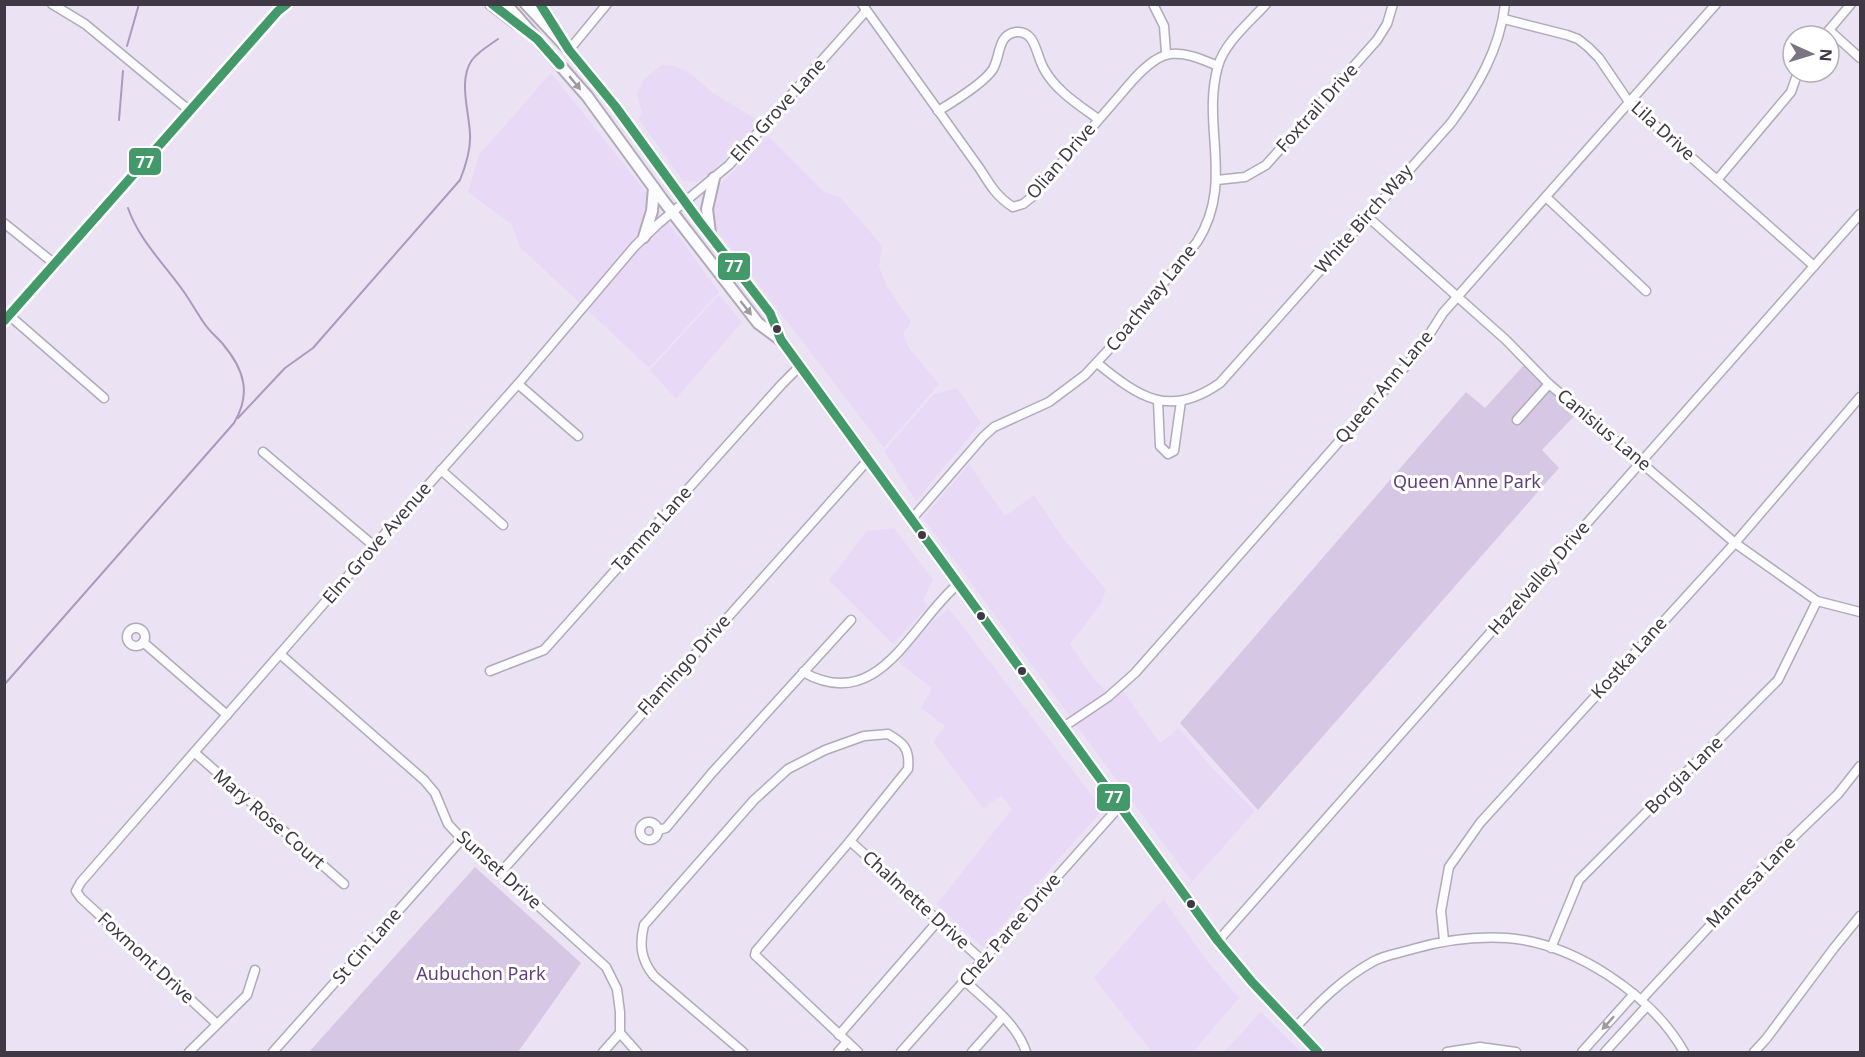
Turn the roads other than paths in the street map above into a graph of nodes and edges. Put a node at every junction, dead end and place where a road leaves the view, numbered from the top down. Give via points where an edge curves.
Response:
1 (52, 4) edge
2 (288, 4) edge
3 (491, 4) edge
4 (506, 4) edge
5 (526, 4) edge
6 (540, 4) edge
7 (607, 4) edge
8 (1153, 4) edge
9 (1266, 4) edge
10 (1393, 4) edge
11 (1505, 4) edge
12 (1716, 4) edge
13 (1851, 4) edge
14 (279, 8) edge
15 (863, 8) edge
16 (1504, 19) junction
17 (1834, 24) edge
18 (537, 39) junction
19 (1841, 44) edge
20 (568, 50) junction
21 (1166, 53) junction
22 (1860, 58) edge
23 (1218, 66) junction
24 (1794, 84) edge
25 (1629, 102) junction
26 (190, 111) junction
27 (938, 111) junction
28 (1098, 119) junction
29 (714, 178) junction
30 (1217, 180) junction
31 (1717, 180) junction
32 (654, 187) junction
33 (1546, 197) junction
34 (685, 201) junction
35 (672, 212) junction
36 (1860, 214) edge
37 (1368, 217) junction
38 (4, 223) edge
39 (711, 236) junction
40 (644, 237) junction
41 (56, 265) junction
42 (1814, 266) junction
43 (1646, 291) dead end
44 (1457, 297) junction
45 (7, 319) edge
46 (781, 340) junction
47 (1097, 363) junction
48 (800, 366) junction
49 (518, 384) junction
50 (1549, 384) junction
51 (1860, 397) edge
52 (104, 398) dead end
53 (1158, 401) junction
54 (1181, 401) junction
55 (1517, 420) dead end
56 (578, 436) dead end
57 (263, 452) dead end
58 (868, 460) junction
59 (1642, 462) junction
60 (441, 470) junction
61 (911, 520) junction
62 (503, 525) dead end
63 (1734, 543) junction
64 (374, 546) junction
65 (958, 584) junction
66 (1817, 601) junction
67 (1860, 612) edge
68 (851, 620) dead end
69 (143, 642) dead end
70 (280, 654) junction
71 (490, 671) dead end
72 (803, 672) junction
73 (227, 716) junction
74 (1062, 728) junction
75 (195, 753) junction
76 (1860, 766) edge
77 (1119, 807) junction
78 (658, 830) dead end
79 (462, 839) junction
80 (850, 841) junction
81 (501, 872) junction
82 (344, 884) dead end
83 (76, 891) joint
84 (1860, 916) edge
85 (938, 921) junction
86 (1444, 940) junction
87 (1218, 941) junction
88 (1551, 948) junction
89 (983, 961) junction
90 (255, 970) dead end
91 (966, 982) junction
92 (1641, 1000) junction
93 (1003, 1017) junction
94 (217, 1024) junction
95 (1294, 1029) junction
96 (620, 1033) junction
97 (839, 1035) junction
98 (847, 1042) junction
99 (189, 1053) edge
100 (273, 1053) edge
101 (603, 1053) edge
102 (637, 1053) edge
103 (743, 1053) edge
104 (838, 1053) edge
105 (858, 1053) edge
106 (901, 1053) edge
107 (972, 1053) edge
108 (1026, 1053) edge
109 (1318, 1053) edge
110 (1448, 1053) edge
111 (1516, 1053) edge
112 (1582, 1053) edge
113 (1605, 1053) edge
114 (1684, 1053) edge
115 (1754, 1053) edge

1 - 26 street via 85,24
2 - 14 street
3 - 18 main road
4 - 18 main road
5 - 20 main road
6 - 20 main road
7 - 20 street
8 - 21 street via 1164,26
9 - 23 street, Coachway Lane
10 - 30 street, Foxtrail Drive via 1377,40 1266,165 1245,177
11 - 16 street, White Birch Way
12 - 25 street, Queen Ann Lane
13 - 17 street
14 - 26 street
15 - 27 street, Olian Drive
15 - 29 street, Elm Grove Lane via 767,124
16 - 25 street, Lila Drive via 1578,39 1599,58
16 - 37 street, White Birch Way via 1484,72 1469,98
18 -> 32 main road via 587,96
19 - 22 street
20 - 34 main road
21 - 23 street via 1195,57
21 - 28 street, Olian Drive via 1145,67
23 - 30 street, Coachway Lane via 1214,104
24 - 31 street
25 - 31 street, Lila Drive
25 - 33 street, Queen Ann Lane
26 - 41 street
27 - 28 street via 993,70 1004,38 1021,31 1033,41 1053,82
27 - 28 street, Olian Drive via 997,195 1014,207 1032,197
29 - 34 street, Elm Grove Lane
29 - 39 main road via 707,209
30 - 47 street, Coachway Lane via 1207,226 1197,242
31 - 42 street, Lila Drive
32 - 35 main road
32 - 40 main road
33 - 43 street
33 - 44 street, Queen Ann Lane
34 - 35 street, Elm Grove Avenue
34 - 39 main road
35 - 40 street, Elm Grove Avenue
35 -> 46 main road via 758,323
36 - 42 street, Hazelvalley Drive
37 - 44 street, Canisius Lane
37 - 54 street, White Birch Way via 1220,382 1190,400
38 - 41 street
39 - 46 main road via 770,313
40 - 49 street, Elm Grove Avenue
41 - 45 street
42 - 59 street, Hazelvalley Drive
44 - 50 street, Canisius Lane
44 - 74 street, Queen Ann Lane via 1418,352 1135,672 1108,697
45 - 52 street
46 - 48 main road
47 - 53 street, White Birch Way via 1133,390
47 - 61 street, Coachway Lane via 1049,402 994,427
48 - 58 main road
48 - 71 street, Tamma Lane via 544,650
49 - 56 street
49 - 60 street, Elm Grove Avenue
50 - 55 street
50 - 59 street, Canisius Lane
51 - 63 street, Kostka Lane
53 - 54 street, White Birch Way
53 - 54 street via 1160,446 1168,454 1174,451
57 - 64 street
58 - 61 main road
58 - 81 street, Flamingo Drive
59 - 63 street, Canisius Lane
59 - 87 street, Hazelvalley Drive
60 - 62 street
60 - 64 street, Elm Grove Avenue
61 - 65 main road
63 - 66 street, Canisius Lane
63 - 86 street, Kostka Lane via 1480,823 1449,867 1442,912
64 - 70 street, Elm Grove Avenue
65 - 72 street via 870,677 839,684
65 - 74 main road
66 - 67 street, Canisius Lane
66 - 88 street, Borgia Lane via 1778,681 1579,880
68 - 72 street
69 - 73 street
70 - 73 street, Elm Grove Avenue
70 - 79 street, Sunset Drive via 424,780 435,793 448,824
72 - 78 street via 666,828
73 - 75 street, Elm Grove Avenue
74 - 77 main road
75 - 82 street, Mary Rose Court
75 - 83 street, Elm Grove Avenue
76 - 92 street, Manresa Lane via 1838,795 1783,847
77 - 87 main road
77 - 89 street, Chez Paree Drive
79 - 81 street, Sunset Drive
79 - 100 street, St Cin Lane
80 - 85 street, Chalmette Drive
80 - 97 street, Chalmette Drive via 755,955
80 - 103 street via 908,768 907,749 888,734 864,736 788,769 754,800 644,925 640,944 647,968
81 - 96 street, Sunset Drive via 606,967 617,989
83 - 94 street, Foxmont Drive
84 - 115 street
85 - 89 street, Chalmette Drive
85 - 97 street
86 - 88 street via 1508,938
86 - 95 street via 1374,961 1325,995
87 - 95 main road
88 - 92 street via 1605,972
89 - 91 street, Chez Paree Drive
90 - 94 street via 247,995
91 - 93 street
91 - 106 street, Chez Paree Drive
92 -> 112 street, Manresa Lane
92 - 113 street, Manresa Lane
92 - 114 street via 1659,1017
93 - 107 street
93 - 108 street
94 - 99 street
95 - 109 main road
96 - 101 street
96 - 102 street
97 - 98 street, Chalmette Drive
98 - 104 street
98 - 105 street, Chalmette Drive
110 - 111 street via 1480,1047

